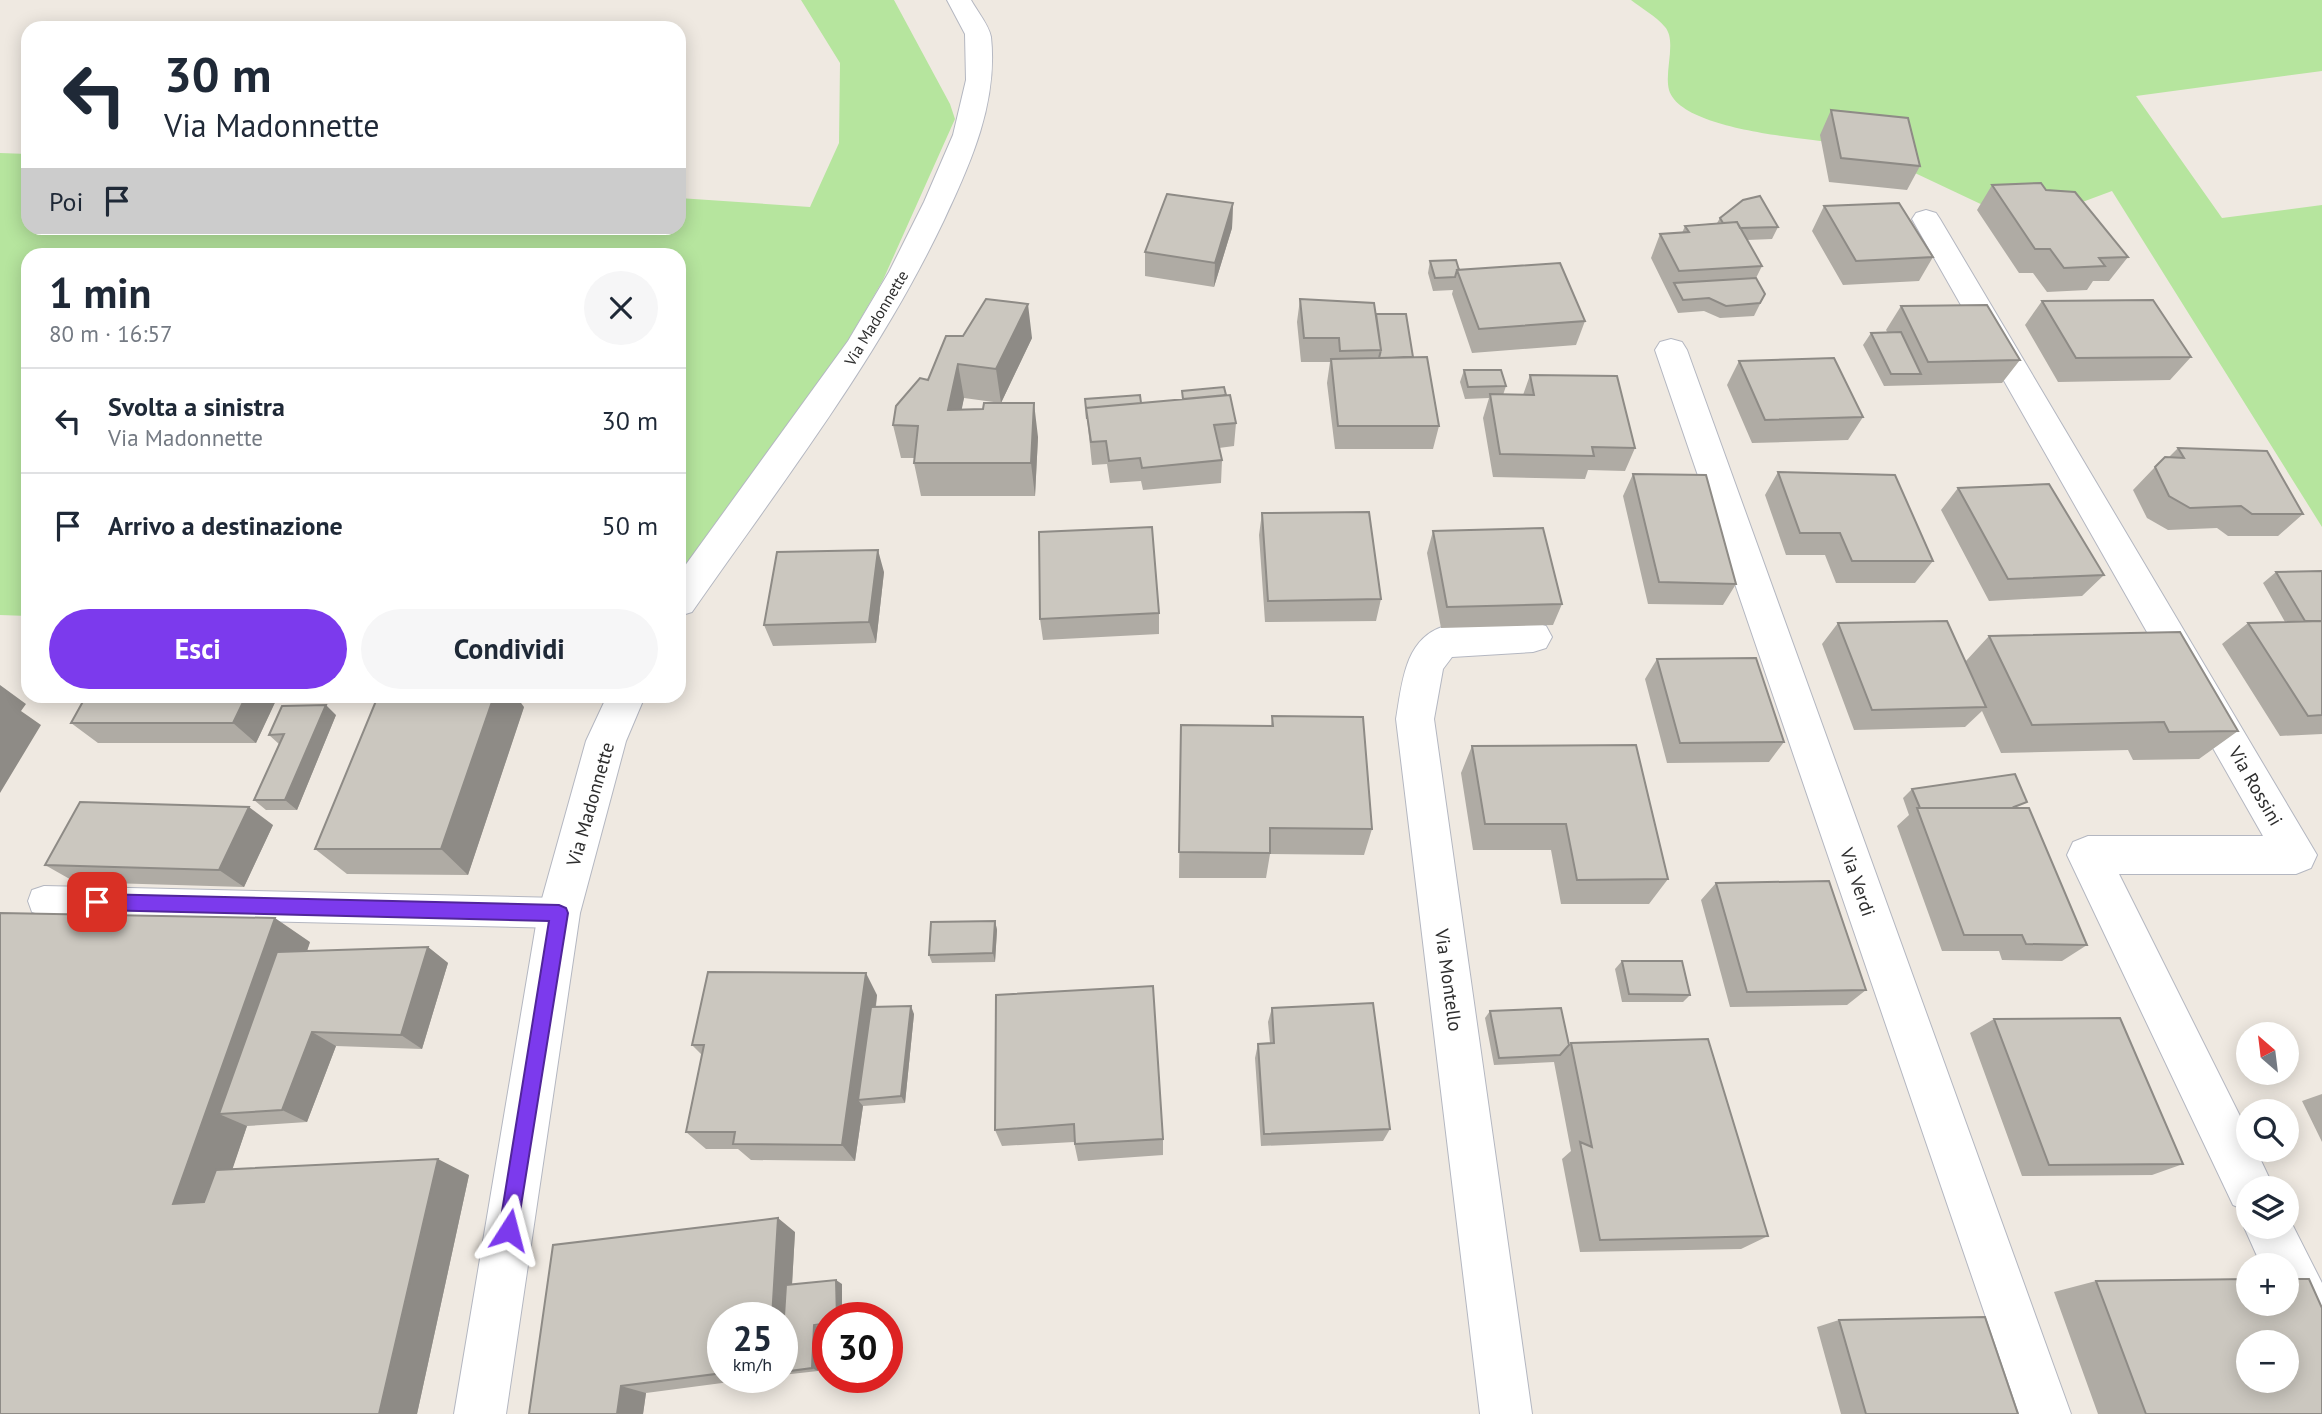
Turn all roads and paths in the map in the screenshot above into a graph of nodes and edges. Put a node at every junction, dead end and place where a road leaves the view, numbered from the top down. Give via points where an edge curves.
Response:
1 (959, 0) edge
2 (1926, 219) dead end
3 (1671, 350) dead end
4 (686, 592) edge
5 (1533, 637) dead end
6 (623, 703) edge
7 (44, 901) dead end
8 (559, 913) junction
9 (2244, 1176) edge
10 (2299, 1290) edge
11 (2322, 1337) edge
12 (480, 1414) edge
13 (1506, 1414) edge
14 (2045, 1414) edge

1 - 4 street, Via Madonnette via 978,34 979,80 967,135 938,202 860,348
2 - 9 street, Via Rossini via 2296,855 2088,855
3 - 14 street, Via Verdi
5 - 13 street, Via Montello via 1442,642 1425,664 1415,719
6 - 8 street, Via Madonnette via 606,741
7 - 8 lane
8 - 12 street, Via Madonnette
10 - 11 street

